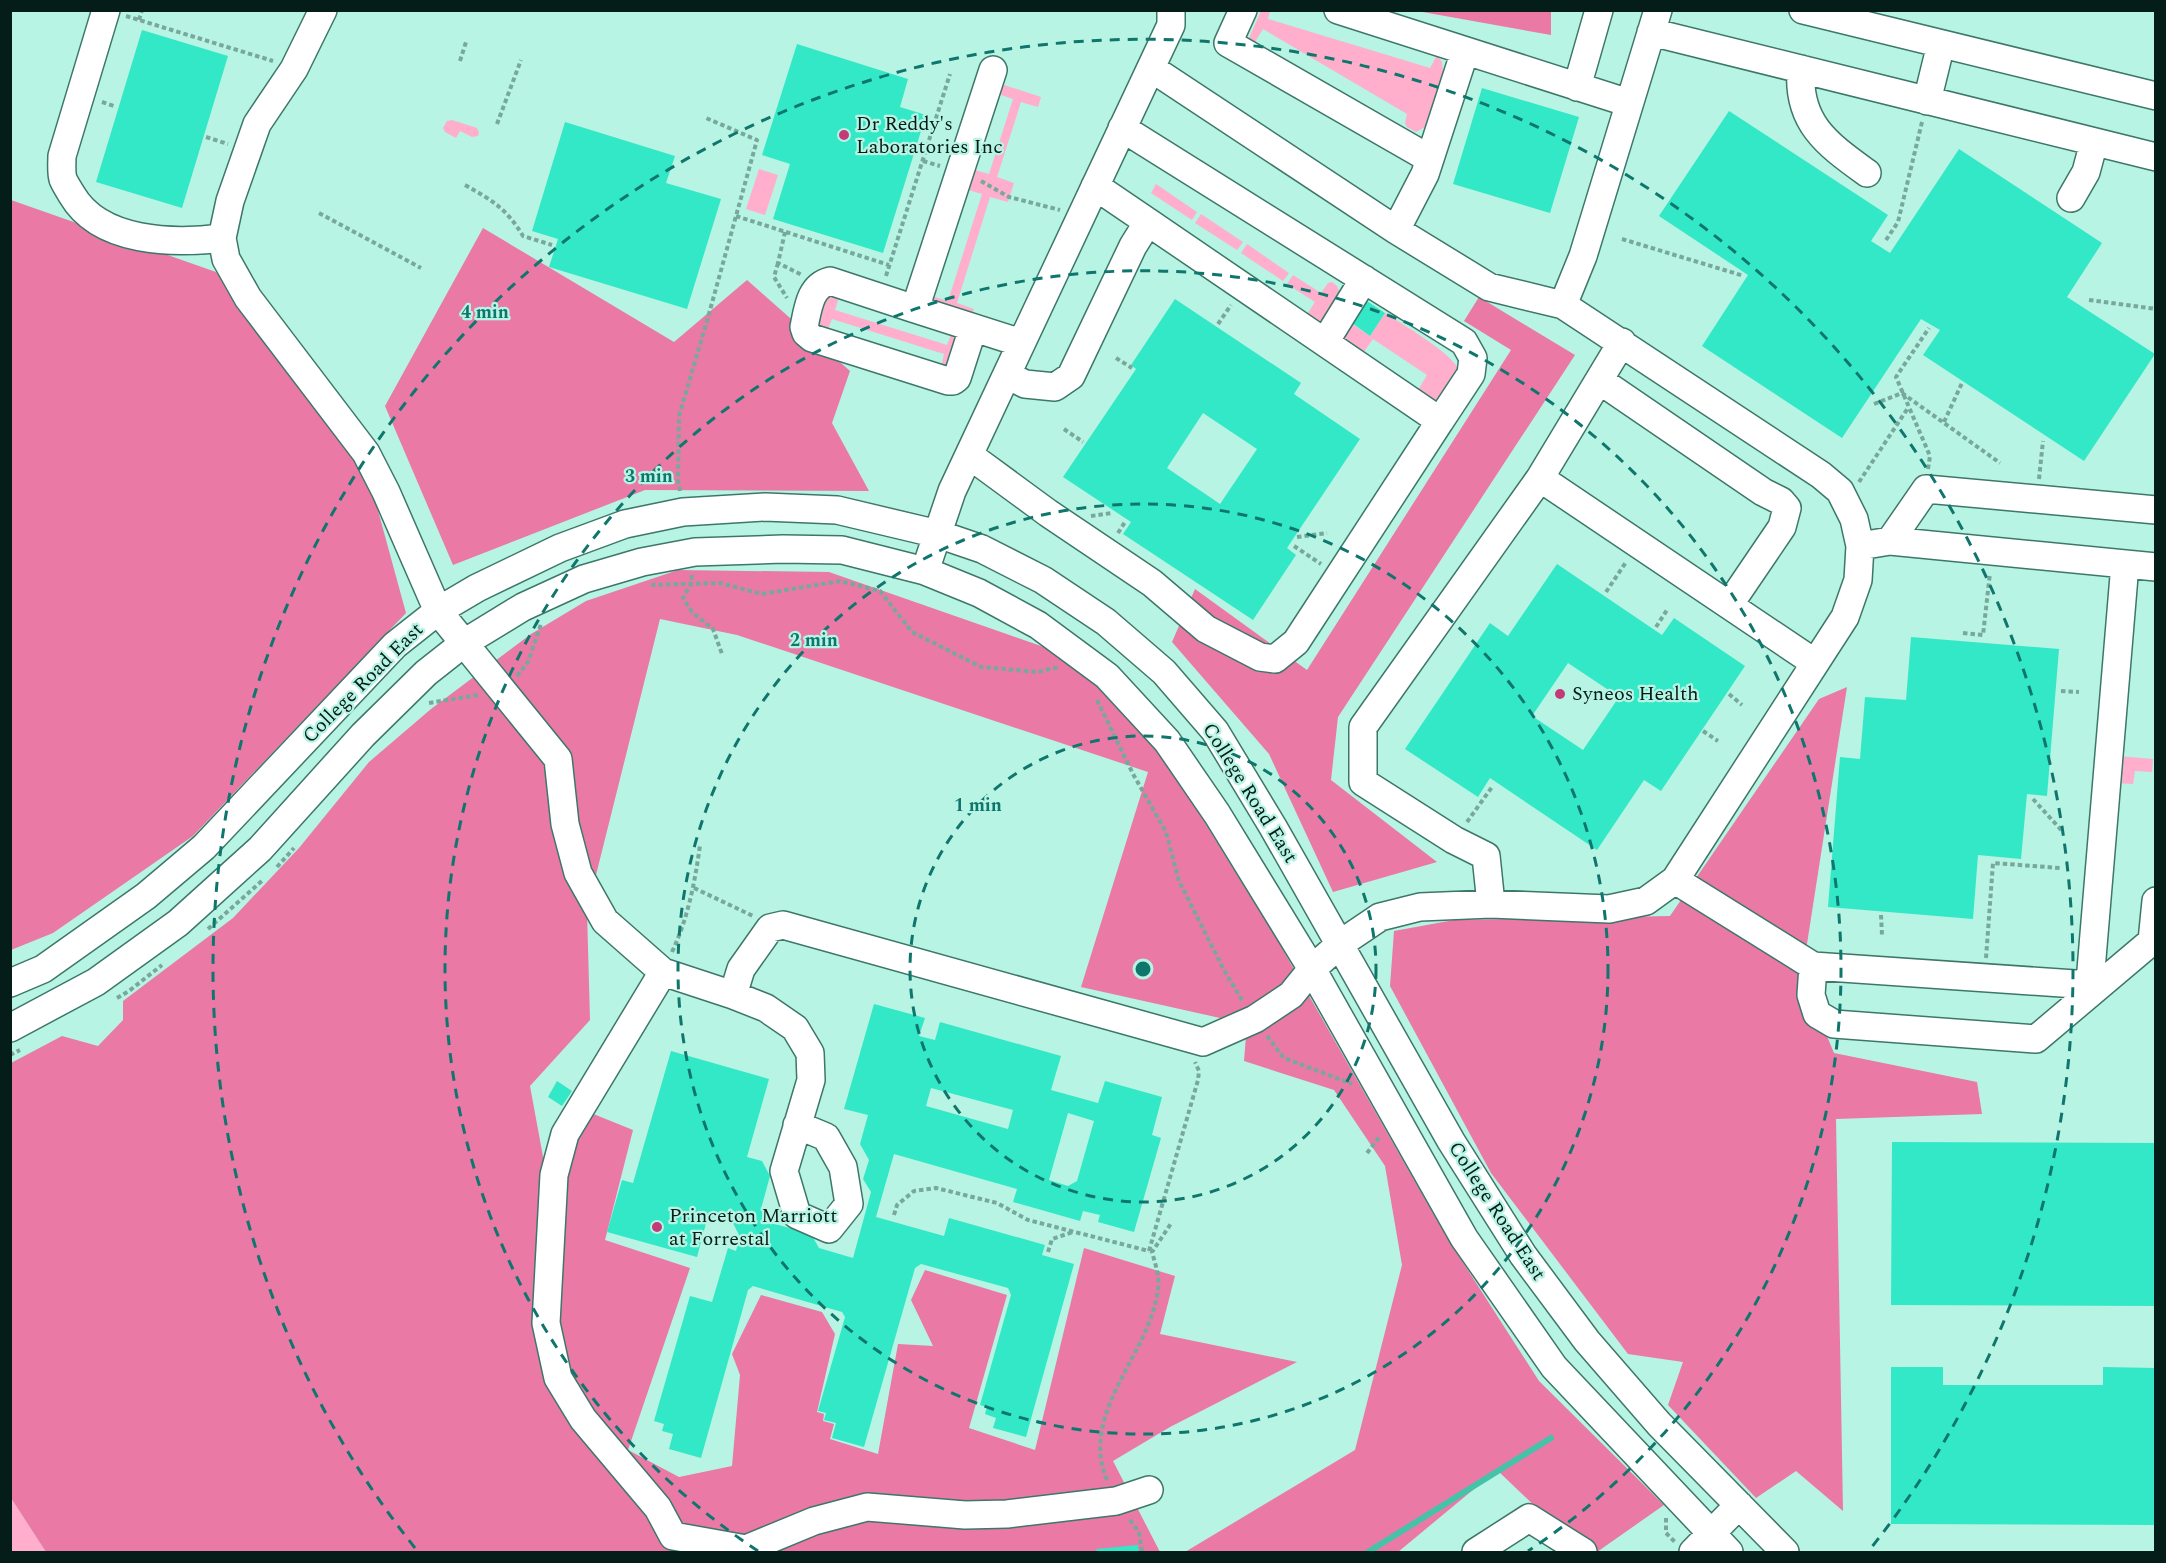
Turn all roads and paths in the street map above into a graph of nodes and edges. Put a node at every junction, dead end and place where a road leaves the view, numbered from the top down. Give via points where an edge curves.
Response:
1 (142, 10) edge
2 (1171, 10) edge
3 (1243, 10) edge
4 (1338, 10) edge
5 (1599, 10) edge
6 (1803, 10) edge
7 (113, 13) edge
8 (313, 14) edge
9 (139, 20) junction
10 (1654, 21) edge
11 (466, 42) dead end
12 (1941, 44) junction
13 (1465, 51) junction
14 (521, 60) dead end
15 (460, 61) dead end
16 (279, 63) dead end
17 (1150, 68) junction
18 (1801, 69) junction
19 (993, 70) dead end
20 (950, 74) dead end
21 (1577, 87) junction
22 (2156, 96) edge
23 (96, 100) dead end
24 (1927, 101) junction
25 (1629, 104) junction
26 (114, 106) dead end
27 (706, 118) dead end
28 (497, 124) dead end
29 (1122, 128) junction
30 (2094, 142) junction
31 (2156, 157) edge
32 (1430, 159) junction
33 (922, 161) junction
34 (960, 172) junction
35 (1867, 173) dead end
36 (465, 186) dead end
37 (1095, 186) junction
38 (2071, 198) dead end
39 (319, 213) dead end
40 (736, 216) junction
41 (1080, 218) junction
42 (1148, 222) junction
43 (1396, 230) junction
44 (785, 232) junction
45 (222, 238) junction
46 (1622, 239) dead end
47 (1886, 240) dead end
48 (552, 245) dead end
49 (890, 265) junction
50 (421, 268) dead end
51 (1744, 276) dead end
52 (1364, 279) junction
53 (821, 283) junction
54 (879, 297) junction
55 (2089, 300) dead end
56 (1563, 305) junction
57 (915, 309) junction
58 (2156, 309) edge
59 (973, 328) junction
60 (1929, 328) dead end
61 (1325, 342) junction
62 (1622, 342) junction
63 (1021, 343) junction
64 (1116, 358) dead end
65 (1132, 368) dead end
66 (1006, 375) junction
67 (1599, 381) junction
68 (1962, 383) dead end
69 (1902, 393) junction
70 (1874, 404) dead end
71 (1909, 407) junction
72 (1440, 421) junction
73 (1944, 422) junction
74 (1064, 429) dead end
75 (2043, 441) dead end
76 (1083, 442) dead end
77 (969, 455) junction
78 (2000, 463) dead end
79 (1540, 478) junction
80 (1926, 489) junction
81 (1840, 491) junction
82 (2037, 499) junction
83 (2156, 510) edge
84 (683, 512) junction
85 (1327, 533) dead end
86 (938, 534) junction
87 (1298, 537) dead end
88 (1890, 541) junction
89 (1638, 544) junction
90 (1294, 546) dead end
91 (1860, 546) junction
92 (1992, 551) junction
93 (695, 552) junction
94 (2125, 564) junction
95 (2156, 567) edge
96 (925, 571) junction
97 (1339, 576) junction
98 (691, 584) junction
99 (644, 585) dead end
100 (1606, 592) dead end
101 (1729, 605) junction
102 (1667, 610) dead end
103 (438, 611) junction
104 (544, 620) dead end
105 (1656, 627) dead end
106 (1963, 633) dead end
107 (464, 643) junction
108 (722, 654) dead end
109 (1815, 663) junction
110 (1067, 665) dead end
111 (498, 685) junction
112 (2061, 691) dead end
113 (2079, 692) dead end
114 (1094, 694) dead end
115 (1729, 694) dead end
116 (1742, 705) dead end
117 (421, 710) dead end
118 (1703, 731) dead end
119 (1718, 741) dead end
120 (1492, 787) dead end
121 (2034, 799) dead end
122 (2063, 831) dead end
123 (1454, 840) junction
124 (298, 843) dead end
125 (700, 845) dead end
126 (2060, 868) dead end
127 (1675, 880) junction
128 (694, 888) junction
129 (2156, 901) edge
130 (1491, 904) junction
131 (1881, 915) dead end
132 (753, 916) dead end
133 (1882, 935) dead end
134 (200, 936) dead end
135 (1340, 944) junction
136 (165, 963) dead end
137 (1813, 966) junction
138 (1312, 969) junction
139 (663, 972) junction
140 (1984, 978) junction
141 (10, 983) edge
142 (2090, 989) junction
143 (733, 995) junction
144 (109, 1002) dead end
145 (1255, 1019) junction
146 (15, 1039) edge
147 (10, 1055) edge
148 (1195, 1060) dead end
149 (1354, 1085) dead end
150 (797, 1125) dead end
151 (1389, 1142) dead end
152 (1367, 1153) dead end
153 (894, 1215) dead end
154 (1172, 1222) dead end
155 (1073, 1232) junction
156 (1150, 1251) junction
157 (1048, 1252) dead end
158 (1149, 1490) dead end
159 (1116, 1501) junction
160 (1739, 1505) junction
161 (1666, 1513) dead end
162 (1703, 1546) edge
163 (1142, 1552) edge
164 (1476, 1552) edge
165 (1583, 1552) edge
166 (1785, 1552) edge

1 - 9 path
2 - 17 street via 1171,25
3 - 32 street via 1228,44
4 - 13 street
5 - 21 street
6 - 12 street
7 - 9 path
7 - 45 street via 62,156 63,179 79,207 103,226 140,237 188,242
8 - 45 street via 294,69 257,124 230,201
9 - 16 path
10 - 18 street
10 - 25 street
11 - 15 path
12 - 22 street
12 - 24 street
13 - 21 street
13 - 32 street
14 - 28 path
17 - 29 street
17 - 43 street
18 - 24 street
18 - 35 street via 1802,101 1808,118 1836,150
19 - 34 street
20 - 33 path
21 - 25 street
23 - 26 path
24 - 30 street
24 - 47 path via 1898,222
25 - 56 street via 1583,256
27 - 40 path via 757,140
29 - 37 street
29 - 52 street
30 - 31 street
30 - 38 street via 2086,172
32 - 43 street
33 - 34 path
33 - 49 path
34 - 41 path via 1008,197
34 - 57 street
36 - 48 path via 511,216 523,236
37 - 41 street
37 - 42 street
39 - 50 path
40 - 44 path
40 - 84 path via 679,416 678,480
41 - 63 street
42 - 61 street
42 - 66 street via 1071,376 1055,387 1025,384
43 - 56 street via 1489,286
44 - 49 path
44 - 53 path via 778,263
45 - 103 street via 226,259 248,298 366,453
46 - 51 path
49 - 54 path
52 - 61 street
52 - 72 street via 1464,342 1473,358 1471,374
53 - 54 street via 830,281
53 - 59 street via 815,288 804,327 812,338 948,381 957,378
54 - 57 street
55 - 58 path
56 - 62 street
57 - 59 street
59 - 63 street
60 - 69 path via 1896,377
61 - 72 street
62 - 67 street
62 - 81 street
63 - 66 street
64 - 65 path
66 - 77 street
67 - 79 street
67 - 101 street via 1786,508 1782,527
68 - 73 path
69 - 70 path
69 - 71 path
69 - 73 path
71 - 80 path via 1929,456
71 - 81 path via 1859,483
72 - 97 street
73 - 78 path
74 - 76 path
75 - 82 path
77 - 86 street
77 - 97 street via 1152,583 1206,629 1260,657 1275,659 1296,642
79 - 89 street
79 - 123 street via 1363,727 1363,782
80 - 82 street
80 - 88 street
81 - 91 street via 1854,519
82 - 83 street
84 - 86 street, College Road East via 765,507 837,510
84 - 103 street, College Road East via 626,524 560,548
85 - 87 path
86 - 96 street
86 - 135 street, College Road East via 982,549 1043,580 1106,622 1164,672 1215,731
88 - 91 street
88 - 92 street
89 - 100 path
89 - 101 street
90 - 97 path
91 - 109 street via 1858,580 1845,617
92 - 94 street
92 - 106 path via 1983,635
93 - 96 street, College Road East via 842,550
93 - 98 path
93 - 107 street, College Road East via 584,579 523,607
94 - 95 street
94 - 142 street
96 - 138 street, College Road East via 979,593 1038,625 1107,676 1167,741 1217,814
98 - 99 path
98 - 108 path via 683,598 692,612 713,629
98 - 110 path via 720,583 762,594 840,581 880,591 912,632 981,667 1038,672
101 - 109 street
102 - 105 path
103 - 107 street
103 - 141 street, College Road East via 396,645 204,847 146,896 43,969
104 - 111 path via 520,675
107 - 111 street
107 - 146 street, College Road East via 426,673 363,735 260,849 178,923
109 - 127 street
111 - 117 path via 476,696 430,703
111 - 139 street via 558,759 565,824 578,873 605,921
112 - 113 path
114 - 145 path via 1166,832 1179,881 1225,972
115 - 116 path
118 - 119 path
120 - 123 path
121 - 122 path
123 - 130 street via 1486,856
124 - 134 path via 286,859
125 - 128 path
126 - 140 path via 1994,863
127 - 130 street via 1646,901 1609,909
127 - 137 street
128 - 132 path
128 - 139 path
129 - 142 street via 2152,941
130 - 135 street via 1420,907 1380,917
131 - 133 path
135 - 138 street
135 - 160 street, College Road East via 1451,1141 1523,1255 1587,1341 1659,1424
136 - 144 path
137 - 140 street
137 - 142 street via 1811,994 1817,1014 1834,1024 2036,1039
138 - 145 street via 1291,995
138 - 162 street, College Road East via 1464,1238 1554,1367
139 - 143 street
139 - 159 street via 565,1134 554,1175 546,1323 558,1378 584,1419 658,1508 673,1536 746,1549 814,1521 867,1507 965,1515 1007,1514
140 - 142 street
143 - 145 street via 741,969 770,928 783,925 1203,1042
143 - 150 street via 766,1008 795,1028 810,1053 811,1080
145 - 149 path via 1284,1058
146 - 147 path
148 - 156 path via 1198,1080
151 - 152 path via 1383,1132
153 - 155 path via 897,1205 914,1191 936,1188 997,1203 1028,1220
154 - 156 path
155 - 156 path
155 - 157 path via 1052,1239
156 - 159 path via 1159,1287 1149,1326 1121,1377 1100,1435 1101,1465
158 - 159 street
159 - 163 path via 1139,1532
160 - 162 street
160 - 166 street, College Road East
161 - 162 path via 1666,1533
164 - 165 street via 1529,1518

